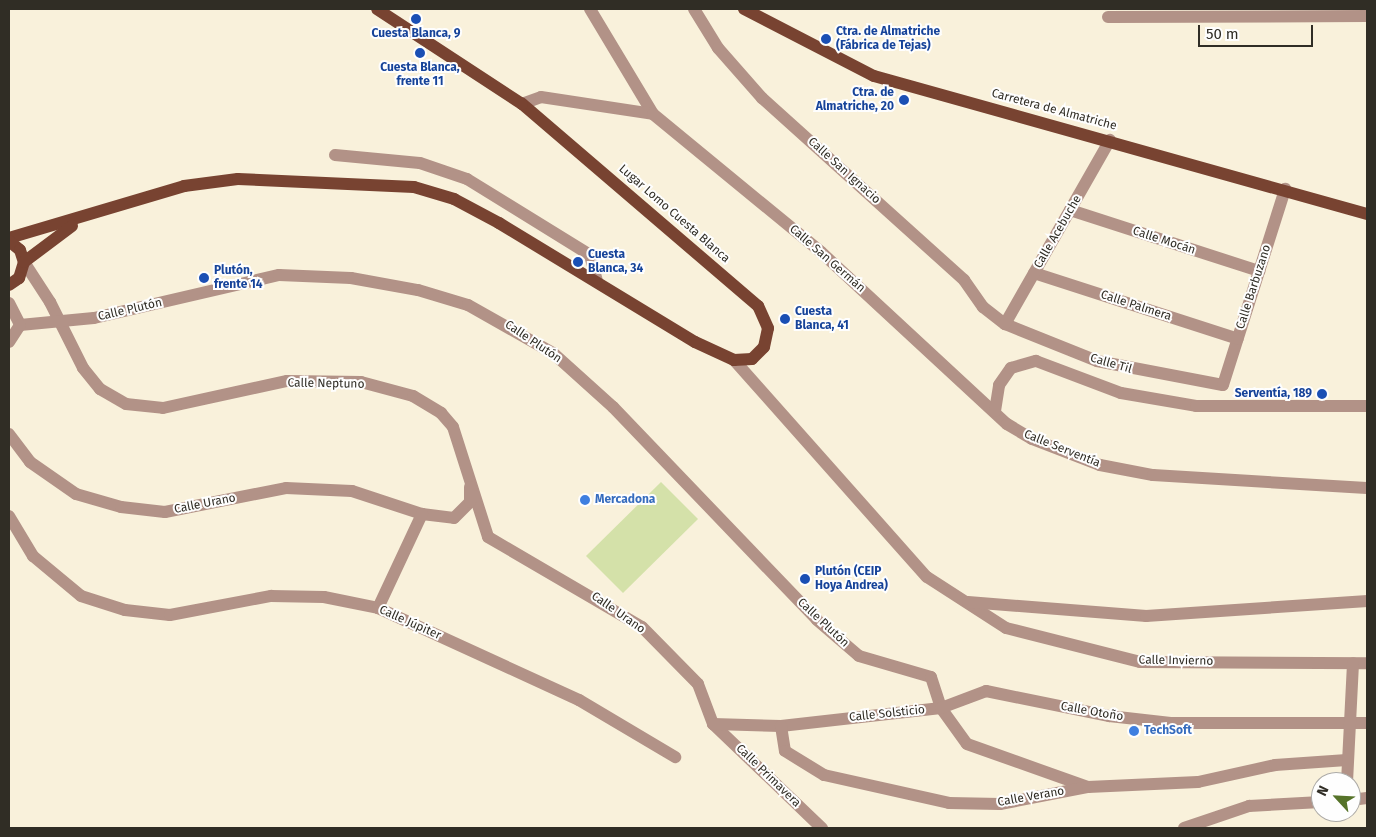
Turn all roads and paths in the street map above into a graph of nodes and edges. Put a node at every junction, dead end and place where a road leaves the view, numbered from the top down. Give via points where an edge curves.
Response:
1 (377, 9) edge
2 (590, 9) edge
3 (694, 9) edge
4 (744, 9) edge
5 (1367, 16) edge
6 (1108, 17) dead end
7 (522, 104) junction
8 (653, 114) junction
9 (1110, 140) junction
10 (335, 155) dead end
11 (1285, 189) junction
12 (1070, 210) junction
13 (1367, 214) edge
14 (91, 215) junction
15 (9, 239) edge
16 (24, 262) junction
17 (1259, 271) junction
18 (1034, 273) junction
19 (597, 282) junction
20 (9, 285) edge
21 (9, 303) edge
22 (55, 320) junction
23 (1005, 324) junction
24 (20, 325) junction
25 (1238, 339) junction
26 (9, 342) edge
27 (734, 360) junction
28 (1223, 385) joint
29 (1367, 406) edge
30 (996, 411) junction
31 (9, 434) edge
32 (470, 480) junction
33 (1367, 488) edge
34 (422, 514) junction
35 (9, 516) edge
36 (488, 537) joint
37 (1367, 601) edge
38 (965, 602) junction
39 (378, 608) junction
40 (1353, 663) junction
41 (1367, 664) edge
42 (941, 708) junction
43 (1347, 721) junction
44 (1367, 723) edge
45 (713, 724) junction
46 (781, 726) junction
47 (676, 757) dead end
48 (1347, 760) junction
49 (1347, 772) edge
50 (1088, 786) junction
51 (1311, 803) edge
52 (822, 828) edge
53 (1184, 828) edge

1 - 7 main road, Lugar Lomo Cuesta Blanca
2 - 8 street, Calle San Germán
3 - 23 street, Calle San Ignacio via 718,48 762,98 964,280 983,307
4 - 9 main road, Carretera de Almatriche via 874,76
5 - 6 street
7 - 8 street via 541,97
7 - 27 main road, Lugar Lomo Cuesta Blanca via 758,306 768,328 764,347 752,359
8 - 30 street, Calle San Germán via 821,252
9 - 11 main road, Carretera de Almatriche
9 - 12 street, Calle Acebuche
10 - 19 street via 420,163 467,179 590,255
11 - 13 main road, Carretera de Almatriche
11 - 17 street, Calle Barbuzano
12 - 17 street, Calle Mocán
12 - 18 street, Calle Acebuche
14 - 15 main road
14 - 16 main road via 58,234
14 - 19 main road via 184,186 238,179 414,187 454,199
15 - 16 main road via 20,250
16 - 20 main road via 19,278
16 - 22 street, Calle Neptuno via 50,302
17 - 25 street, Calle Barbuzano
18 - 23 street, Calle Acebuche
18 - 25 street, Calle Palmera
19 - 27 main road
21 - 24 street
22 - 24 street, Calle Plutón
22 - 32 street, Calle Neptuno via 83,368 100,388 126,404 163,408 288,382 360,382 413,396 453,427
22 - 42 street, Calle Plutón via 94,318 279,275 351,278 418,290 468,305 553,353 613,407 817,620 859,656 931,677
23 - 28 street, Calle Til via 1097,361
24 - 26 street
25 - 28 street, Calle Barbuzano
27 - 38 street via 879,529 927,577
29 - 30 street via 1196,406 1121,393 1036,362 1011,368 999,385
30 - 33 street, Calle Serventía via 1007,424 1032,439 1100,464 1153,475
31 - 34 street, Calle Urano via 30,462 76,494 120,507 165,512 286,488 352,491
32 - 34 street, Calle Urano via 470,502 454,518
32 - 36 street, Calle Neptuno
34 - 39 street
35 - 39 street, Calle Júpiter via 33,556 81,596 125,610 170,615 271,596 324,597
36 - 45 street, Calle Urano via 642,627 698,684
37 - 38 street via 1146,616
38 - 40 street, Calle Invierno via 1006,628 1140,662
39 - 47 street, Calle Júpiter via 579,700
40 - 41 street, Calle Invierno
40 - 43 street
42 - 43 street, Calle Otoño via 986,691 1109,716 1171,723
42 - 46 street, Calle Solsticio
42 - 50 street, Calle Solsticio via 967,744
43 - 44 street, Calle Otoño
43 - 48 street
45 - 46 street
45 - 52 street, Calle Primavera
46 - 50 street, Calle Verano via 785,751 824,775 949,804 1000,804
48 - 49 street
48 - 50 street, Calle Verano via 1275,765 1198,782
51 - 53 street via 1249,806

